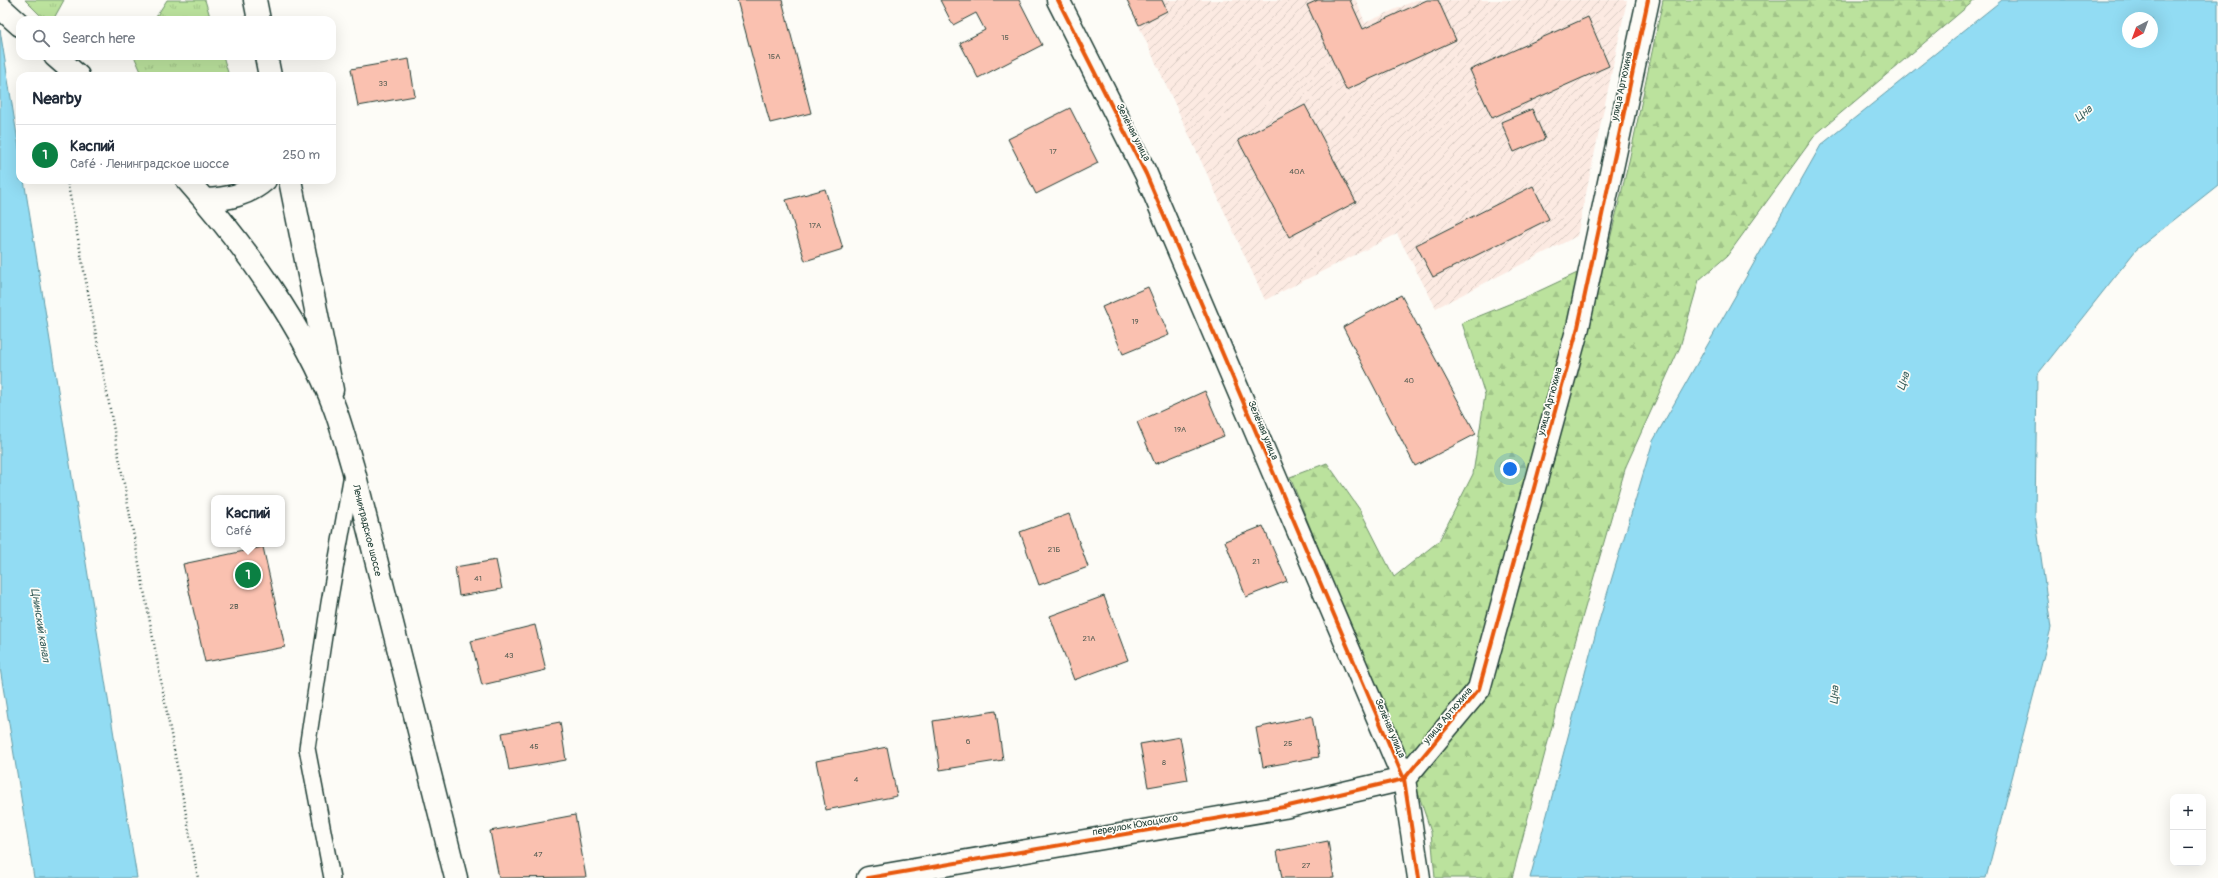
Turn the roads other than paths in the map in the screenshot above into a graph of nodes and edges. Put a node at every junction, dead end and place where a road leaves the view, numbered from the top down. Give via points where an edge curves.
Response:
1 (255, 0) edge
2 (1058, 0) edge
3 (1648, 0) edge
4 (0, 7) edge
5 (258, 16) edge
6 (16, 21) edge
7 (60, 60) edge
8 (267, 60) edge
9 (73, 72) edge
10 (269, 72) edge
11 (191, 184) edge
12 (259, 184) edge
13 (291, 184) edge
14 (206, 200) junction
15 (335, 409) junction
16 (353, 468) junction
17 (1404, 779) junction
18 (332, 878) edge
19 (456, 878) edge
20 (868, 878) edge
21 (1419, 878) edge

1 - 5 main road
2 - 17 main road, Зелёная улица via 1146,174
3 - 17 main road, улица Артюхина via 1578,327 1479,689
4 - 6 main road
7 - 9 main road
8 - 10 main road
11 - 14 main road
12 - 14 main road via 243,194 225,199
13 - 15 main road, Ленинградское шоссе
14 - 15 main road via 282,307 309,353
15 - 16 main road, Ленинградское шоссе
16 - 18 lane via 307,748
16 - 19 main road, Ленинградское шоссе
17 - 20 main road, переулок Юхоцкого via 1284,807
17 - 21 main road, Зелёная улица

